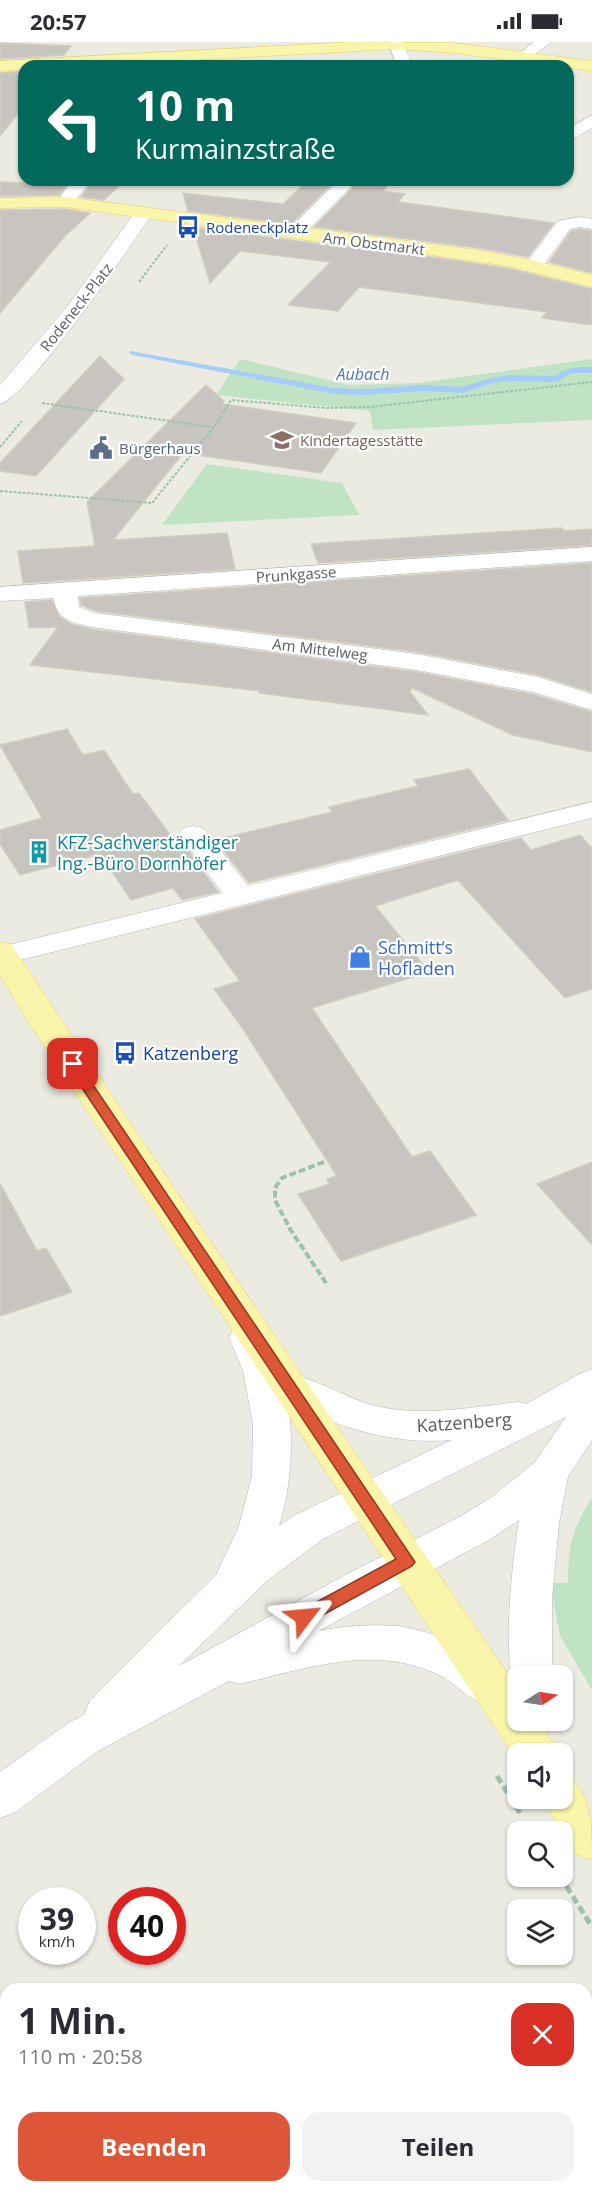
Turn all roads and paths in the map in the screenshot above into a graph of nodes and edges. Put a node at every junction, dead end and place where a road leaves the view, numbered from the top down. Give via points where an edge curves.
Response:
1 (544, 42) edge
2 (396, 43) edge
3 (524, 56) junction
4 (194, 60) edge
5 (403, 60) edge
6 (551, 60) edge
7 (574, 63) edge
8 (0, 66) edge
9 (18, 66) edge
10 (592, 66) edge
11 (592, 120) edge
12 (574, 133) edge
13 (77, 186) edge
14 (343, 186) edge
15 (64, 202) junction
16 (0, 203) edge
17 (146, 213) junction
18 (592, 224) edge
19 (296, 232) junction
20 (532, 267) junction
21 (592, 281) edge
22 (592, 382) edge
23 (0, 398) edge
24 (38, 402) dead end
25 (151, 418) junction
26 (146, 424) dead end
27 (214, 427) junction
28 (0, 492) edge
29 (592, 554) edge
30 (65, 590) junction
31 (0, 594) edge
32 (592, 702) edge
33 (592, 810) edge
34 (193, 834) dead end
35 (240, 896) junction
36 (2, 954) edge
37 (324, 1162) dead end
38 (328, 1286) dead end
39 (228, 1298) junction
40 (592, 1384) edge
41 (288, 1386) junction
42 (592, 1410) edge
43 (539, 1415) junction
44 (549, 1473) junction
45 (365, 1501) junction
46 (406, 1562) junction
47 (224, 1593) junction
48 (519, 1665) edge
49 (203, 1674) junction
50 (507, 1678) edge
51 (507, 1683) edge
52 (83, 1737) junction
53 (495, 1773) dead end
54 (0, 1798) edge
55 (572, 1809) edge
56 (525, 1821) edge
57 (592, 1839) edge
58 (567, 1887) edge
59 (592, 1927) edge

1 - 3 street
2 - 3 main road
2 - 4 main road
2 - 5 street
3 - 6 main road
7 - 10 main road
8 - 9 main road
11 - 12 street
13 - 15 street
14 - 19 street
15 - 16 main road, Am Obstmarkt
15 - 17 main road, Am Obstmarkt
17 - 19 main road, Am Obstmarkt
17 - 23 street, Rodeneck-Platz via 66,323
18 - 20 street via 564,225
19 - 20 main road, Am Obstmarkt
20 - 21 main road, Am Obstmarkt
22 - 27 path via 370,407 327,408 231,400
24 - 25 path
25 - 26 path
25 - 27 path
27 - 28 path via 152,503
29 - 30 street, Prunkgasse
30 - 31 street, Prunkgasse
30 - 32 street, Am Mittelweg via 67,609 92,620 448,667 537,685
33 - 35 street
34 - 35 street
35 - 36 street
36 - 39 main road
37 - 38 path via 282,1178 275,1188 275,1200
39 - 41 main road
39 - 47 street via 262,1370 274,1444 263,1518 249,1553
40 - 43 street, Katzenberg
41 - 43 street, Katzenberg via 334,1408 402,1426 442,1426
41 - 45 main road
42 - 44 street
43 - 45 street, Katzenberg
44 - 46 street via 475,1528
44 - 48 street via 537,1527 529,1617
45 - 46 main road
45 - 47 street, Katzenberg via 309,1527
46 - 49 street
46 - 50 main road
47 - 52 street
49 - 51 street via 335,1645 396,1644 431,1650
49 - 52 street
52 - 54 street
53 - 56 path
55 - 57 main road
58 - 59 path

